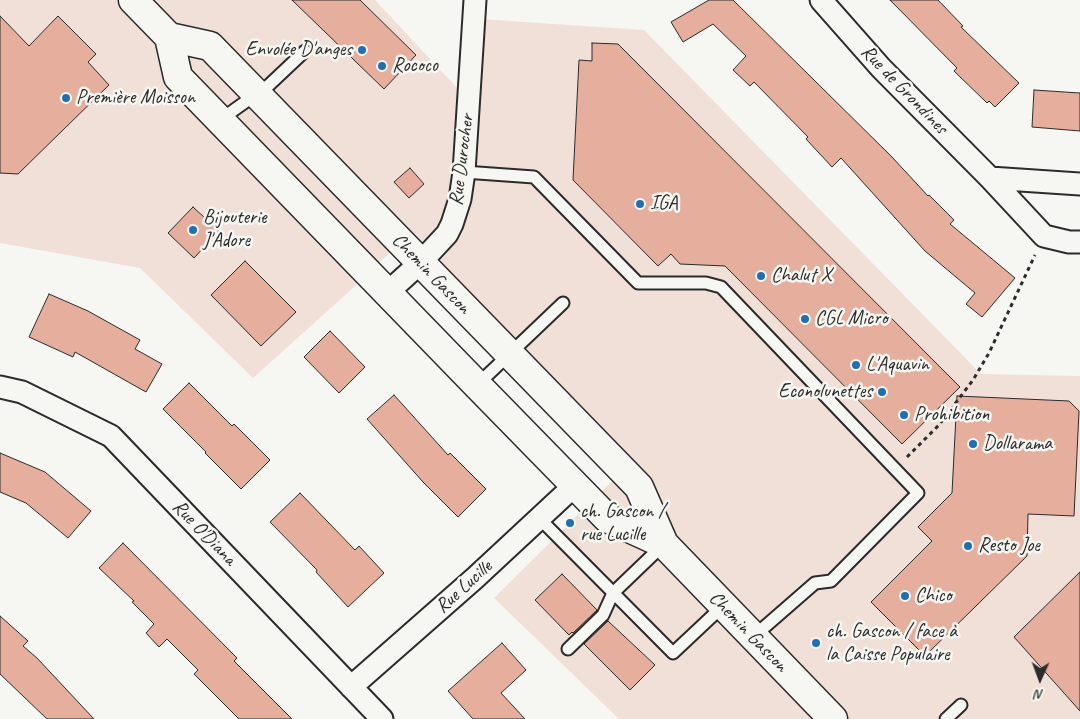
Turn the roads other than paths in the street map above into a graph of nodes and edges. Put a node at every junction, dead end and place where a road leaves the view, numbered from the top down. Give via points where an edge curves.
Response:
1 (134, 0) edge
2 (475, 0) edge
3 (821, 0) edge
4 (169, 37) junction
5 (305, 51) dead end
6 (256, 94) junction
7 (220, 120) junction
8 (464, 172) junction
9 (990, 178) junction
10 (1080, 184) edge
11 (1080, 242) edge
12 (420, 263) junction
13 (387, 293) junction
14 (563, 303) dead end
15 (510, 354) junction
16 (477, 385) junction
17 (0, 387) edge
18 (574, 485) junction
19 (539, 518) junction
20 (664, 544) junction
21 (613, 593) junction
22 (723, 606) junction
23 (627, 607) junction
24 (604, 615) junction
25 (753, 637) junction
26 (568, 649) dead end
27 (351, 687) junction
28 (961, 705) dead end
29 (382, 719) edge
30 (833, 719) edge
31 (946, 719) edge

1 - 4 main road
2 - 8 street, Rue Durocher
3 - 9 street, Rue de Grondines via 882,68
4 - 6 main road, Chemin Gascon via 210,46
4 - 7 main road, Chemin Gascon via 178,77
5 - 6 lane
6 - 7 lane
6 - 12 main road, Chemin Gascon
7 - 13 main road, Chemin Gascon
8 - 12 street, Rue Durocher via 452,224
8 - 25 lane via 534,176 638,283 706,283 721,287 918,493 831,581 815,583
9 - 10 street
9 - 11 street, Rue de Grondines via 1044,236
12 - 13 street, Rue Durocher
12 - 15 main road, Chemin Gascon
13 - 16 main road, Chemin Gascon
14 - 15 lane
15 - 16 lane
15 - 20 main road, Chemin Gascon via 639,487
16 - 18 main road, Chemin Gascon
17 - 27 street, Rue O'Diana via 22,392 111,436
18 - 19 street, Rue Lucille
18 - 20 main road, Chemin Gascon via 607,518
19 - 21 lane
19 - 27 street, Rue Lucille
20 - 21 lane
20 - 22 main road, Chemin Gascon
21 - 23 lane
21 - 24 lane
22 - 23 lane via 674,653
22 - 25 main road, Chemin Gascon
23 - 24 lane
24 - 26 lane
25 - 30 main road, Chemin Gascon
27 - 29 street, Rue O'Diana
28 - 31 lane

